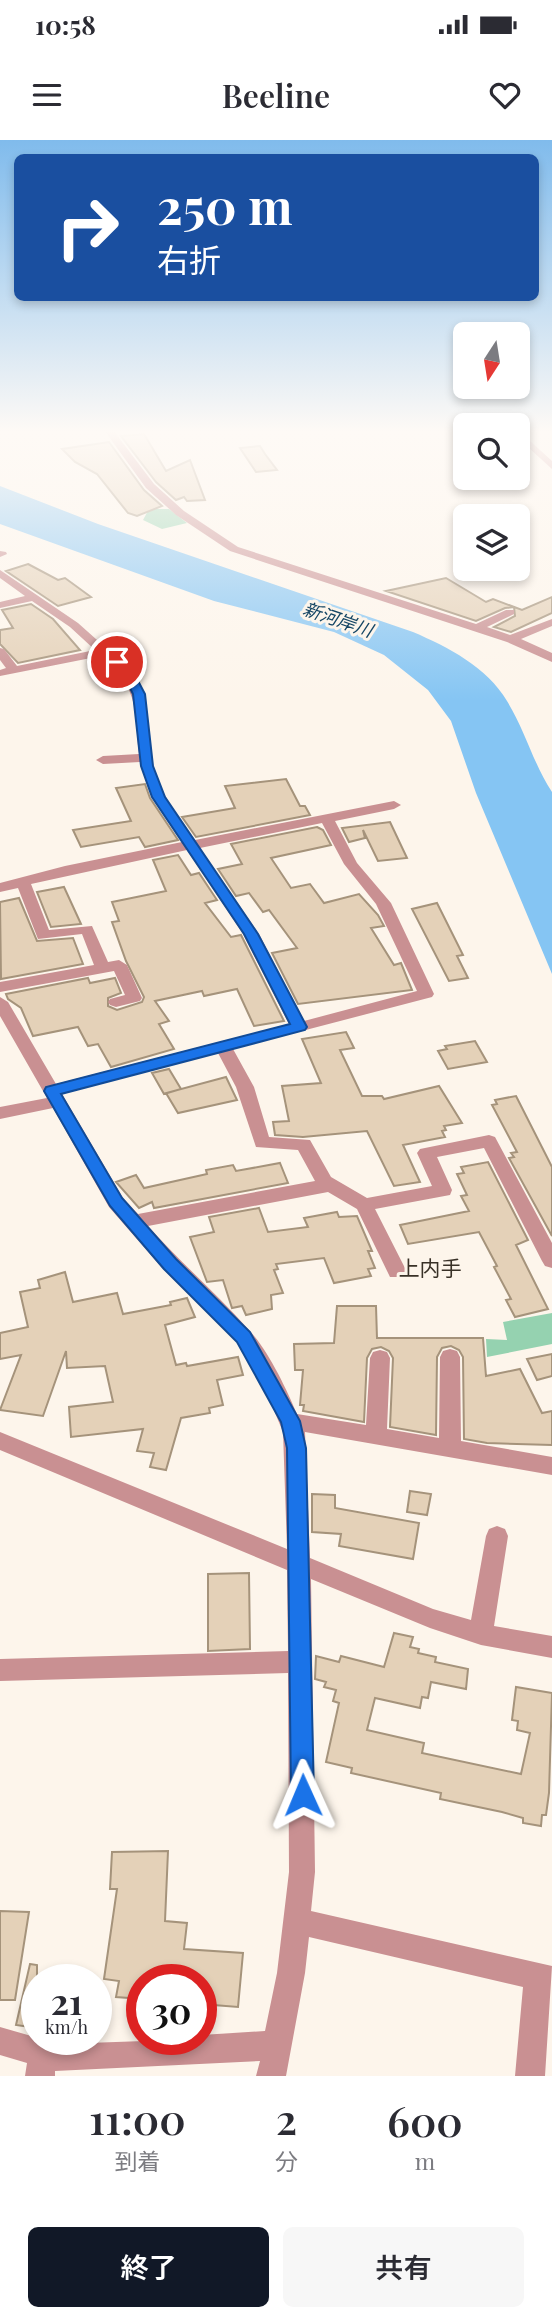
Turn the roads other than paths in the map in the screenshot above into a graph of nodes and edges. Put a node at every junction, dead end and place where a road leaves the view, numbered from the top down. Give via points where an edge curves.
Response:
1 (191, 520) edge
2 (0, 573) edge
3 (34, 597) junction
4 (0, 605) edge
5 (510, 612) dead end
6 (552, 622) edge
7 (477, 628) junction
8 (511, 639) junction
9 (107, 651) junction
10 (0, 652) edge
11 (552, 658) edge
12 (14, 670) junction
13 (1, 673) edge
14 (146, 758) junction
15 (103, 761) dead end
16 (394, 805) dead end
17 (327, 819) junction
18 (191, 846) junction
19 (23, 881) junction
20 (0, 888) edge
21 (103, 968) junction
22 (0, 987) edge
23 (0, 1002) edge
24 (116, 1002) dead end
25 (299, 1027) junction
26 (223, 1046) junction
27 (55, 1096) junction
28 (0, 1113) edge
29 (330, 1185) junction
30 (364, 1205) junction
31 (133, 1222) junction
32 (552, 1261) edge
33 (397, 1272) dead end
34 (450, 1357) dead end
35 (380, 1358) dead end
36 (291, 1421) junction
37 (376, 1436) junction
38 (0, 1441) edge
39 (450, 1448) junction
40 (552, 1466) edge
41 (497, 1536) dead end
42 (298, 1563) junction
43 (481, 1634) junction
44 (552, 1647) edge
45 (301, 1661) junction
46 (0, 1670) edge
47 (297, 1921) junction
48 (545, 1978) edge
49 (0, 2040) edge
50 (278, 2045) junction
51 (41, 2065) edge
52 (271, 2076) edge
53 (530, 2076) edge

1 - 7 street via 234,549
2 - 3 street
3 - 4 street
3 - 9 street
5 - 7 street
6 - 8 street
7 - 8 street
8 - 11 street
9 - 12 street
9 - 14 street via 128,673 139,694
10 - 12 street
12 - 13 street
14 - 15 street
14 - 18 street via 159,797
16 - 17 street
17 - 18 street
17 - 25 street via 351,864 383,903 426,994
18 - 19 street
18 - 25 street via 251,934
19 - 20 street
19 - 21 street via 43,936 87,929
21 - 22 street
21 - 24 street via 119,965 134,998
23 - 27 street
25 - 26 street
26 - 27 street
26 - 29 street via 245,1087 262,1143 304,1144
27 - 28 street
27 - 31 street via 116,1202
29 - 30 street
29 - 31 street
30 - 32 street via 443,1190 426,1153 489,1141
30 - 33 street
31 - 36 street via 244,1337
34 - 39 street
35 - 37 street
36 - 37 street
36 - 42 street via 296,1448
37 - 39 street
38 - 42 street
39 - 40 street
41 - 43 street
42 - 43 street via 430,1618
42 - 45 street
43 - 44 street
45 - 46 street
45 - 47 street via 303,1834
47 - 48 street
47 - 50 street
48 - 53 street
49 - 51 street
50 - 51 street via 59,2058
50 - 52 street

